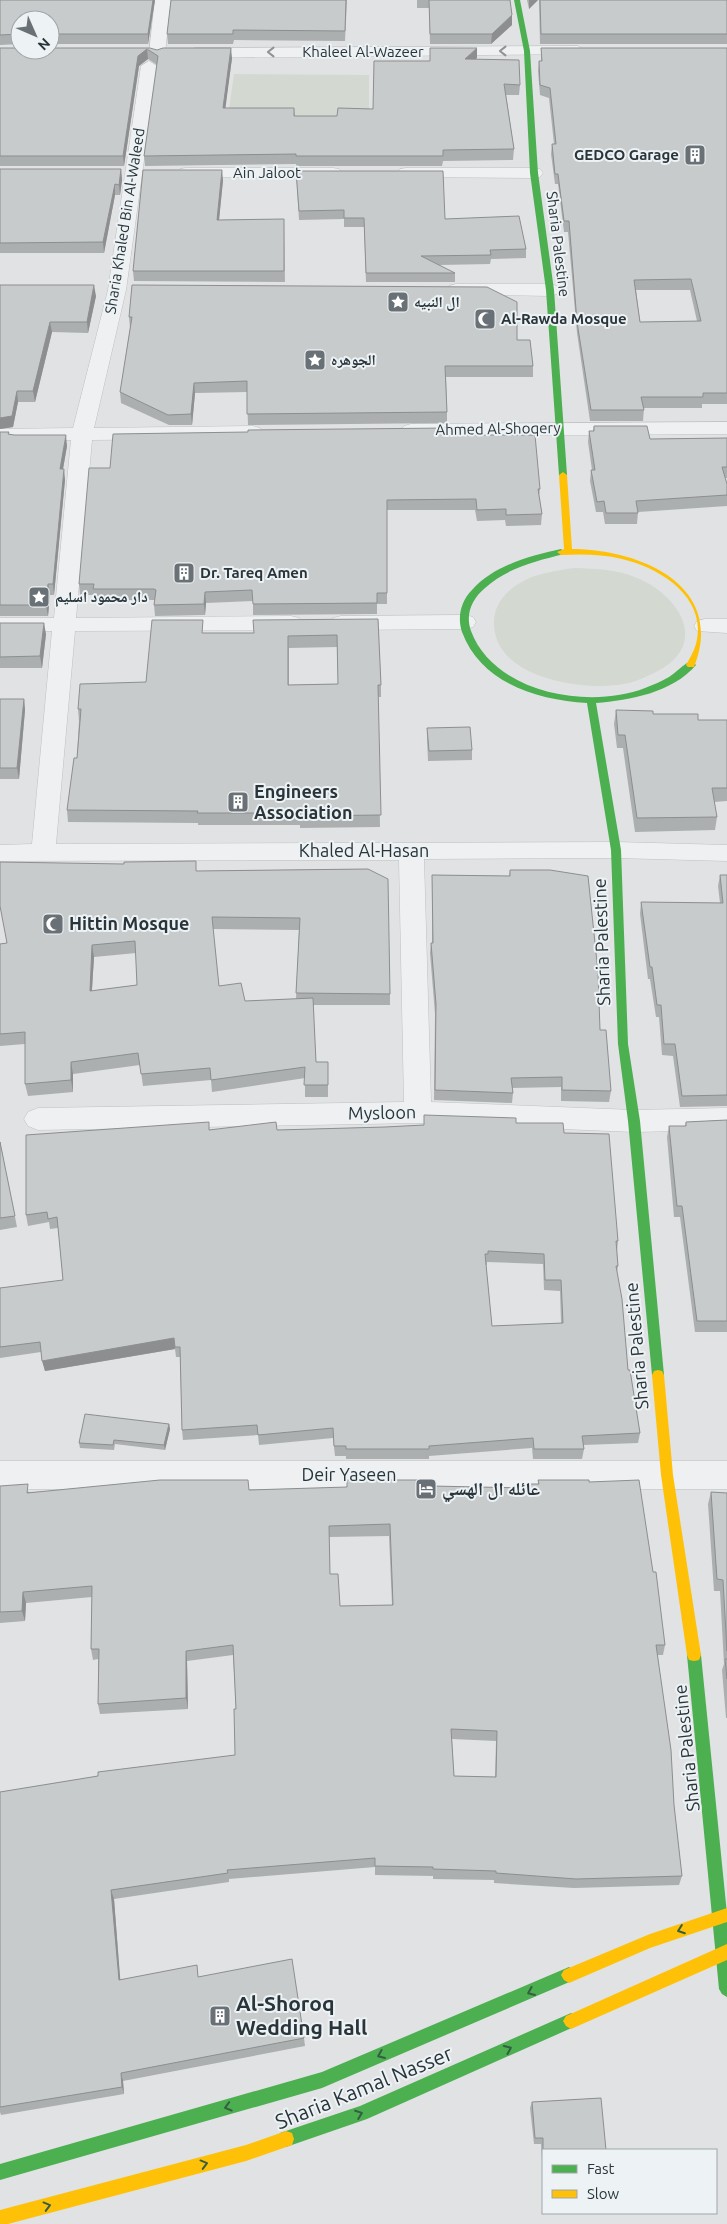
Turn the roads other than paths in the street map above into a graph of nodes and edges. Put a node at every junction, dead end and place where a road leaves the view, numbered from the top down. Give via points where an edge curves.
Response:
1 (163, 0) edge
2 (517, 0) edge
3 (527, 58) junction
4 (591, 58) edge
5 (143, 59) junction
6 (168, 66) edge
7 (188, 66) edge
8 (114, 173) edge
9 (133, 173) junction
10 (152, 173) edge
11 (172, 173) edge
12 (348, 173) edge
13 (387, 173) edge
14 (534, 173) junction
15 (98, 290) dead end
16 (117, 290) junction
17 (137, 290) edge
18 (442, 290) edge
19 (550, 290) junction
20 (727, 428) edge
21 (560, 429) junction
22 (391, 431) edge
23 (271, 432) edge
24 (82, 434) junction
25 (0, 435) edge
26 (568, 552) junction
27 (465, 622) junction
28 (63, 624) junction
29 (0, 625) edge
30 (716, 626) edge
31 (591, 700) junction
32 (616, 850) junction
33 (410, 851) junction
34 (0, 853) edge
35 (43, 853) junction
36 (727, 853) edge
37 (418, 1112) junction
38 (38, 1119) dead end
39 (727, 1119) edge
40 (634, 1121) junction
41 (0, 1475) edge
42 (667, 1475) junction
43 (727, 1475) edge
44 (724, 1915) edge
45 (725, 1952) edge
46 (727, 1989) edge
47 (0, 2172) edge
48 (0, 2218) edge

1 - 5 street, Sharia Khaled Bin Al-Waleed
2 - 3 street, Sharia Palestine
3 - 4 street, Khaleel Al-Wazeer
3 -> 5 street, Khaleel Al-Wazeer
3 - 7 street, Khaleel Al-Wazeer
3 - 14 street, Sharia Palestine
5 - 6 street
5 - 9 street, Sharia Khaled Bin Al-Waleed
8 - 9 street
9 - 10 street
9 - 16 street, Sharia Khaled Bin Al-Waleed
11 - 12 street, Ain Jaloot
13 - 14 street
14 - 19 street, Sharia Palestine
15 - 16 street
16 - 17 street
16 - 24 street, Sharia Khaled Bin Al-Waleed
18 - 19 street
19 - 21 street, Sharia Palestine
20 - 21 street, Ahmed Al-Shoqery
21 - 22 street, Ahmed Al-Shoqery
21 - 26 street, Sharia Palestine
23 - 24 street
24 - 25 street
24 - 28 street, Sharia Khaled Bin Al-Waleed
26 - 27 street via 531,557 497,572 474,593
26 - 30 street via 612,554 662,572 682,586
27 - 28 street
27 - 31 street via 466,633 479,656 503,677 538,692
28 - 29 street
28 - 35 street, Sharia Khaled Bin Al-Waleed
30 - 31 street via 700,653 678,676 643,693
31 - 32 street, Sharia Palestine
32 - 33 street, Khaled Al-Hasan
32 - 36 street, Khaled Al-Hasan
32 - 40 street, Sharia Palestine via 623,1044
33 - 35 street, Khaled Al-Hasan
33 - 37 street
34 - 35 street, Khaled Al-Hasan
37 - 38 street, Mysloon
37 - 40 street, Mysloon
39 - 40 street, Mysloon
40 - 42 street, Sharia Palestine
41 - 42 street, Deir Yaseen
42 - 43 street, Deir Yaseen
42 - 44 street, Sharia Palestine via 696,1670
44 - 45 street, Sharia Palestine
44 -> 47 street, Sharia Kamal Nasser via 650,1941 322,2080
45 - 46 street, Sharia Palestine
48 -> 45 street, Sharia Kamal Nasser via 246,2153 361,2113

